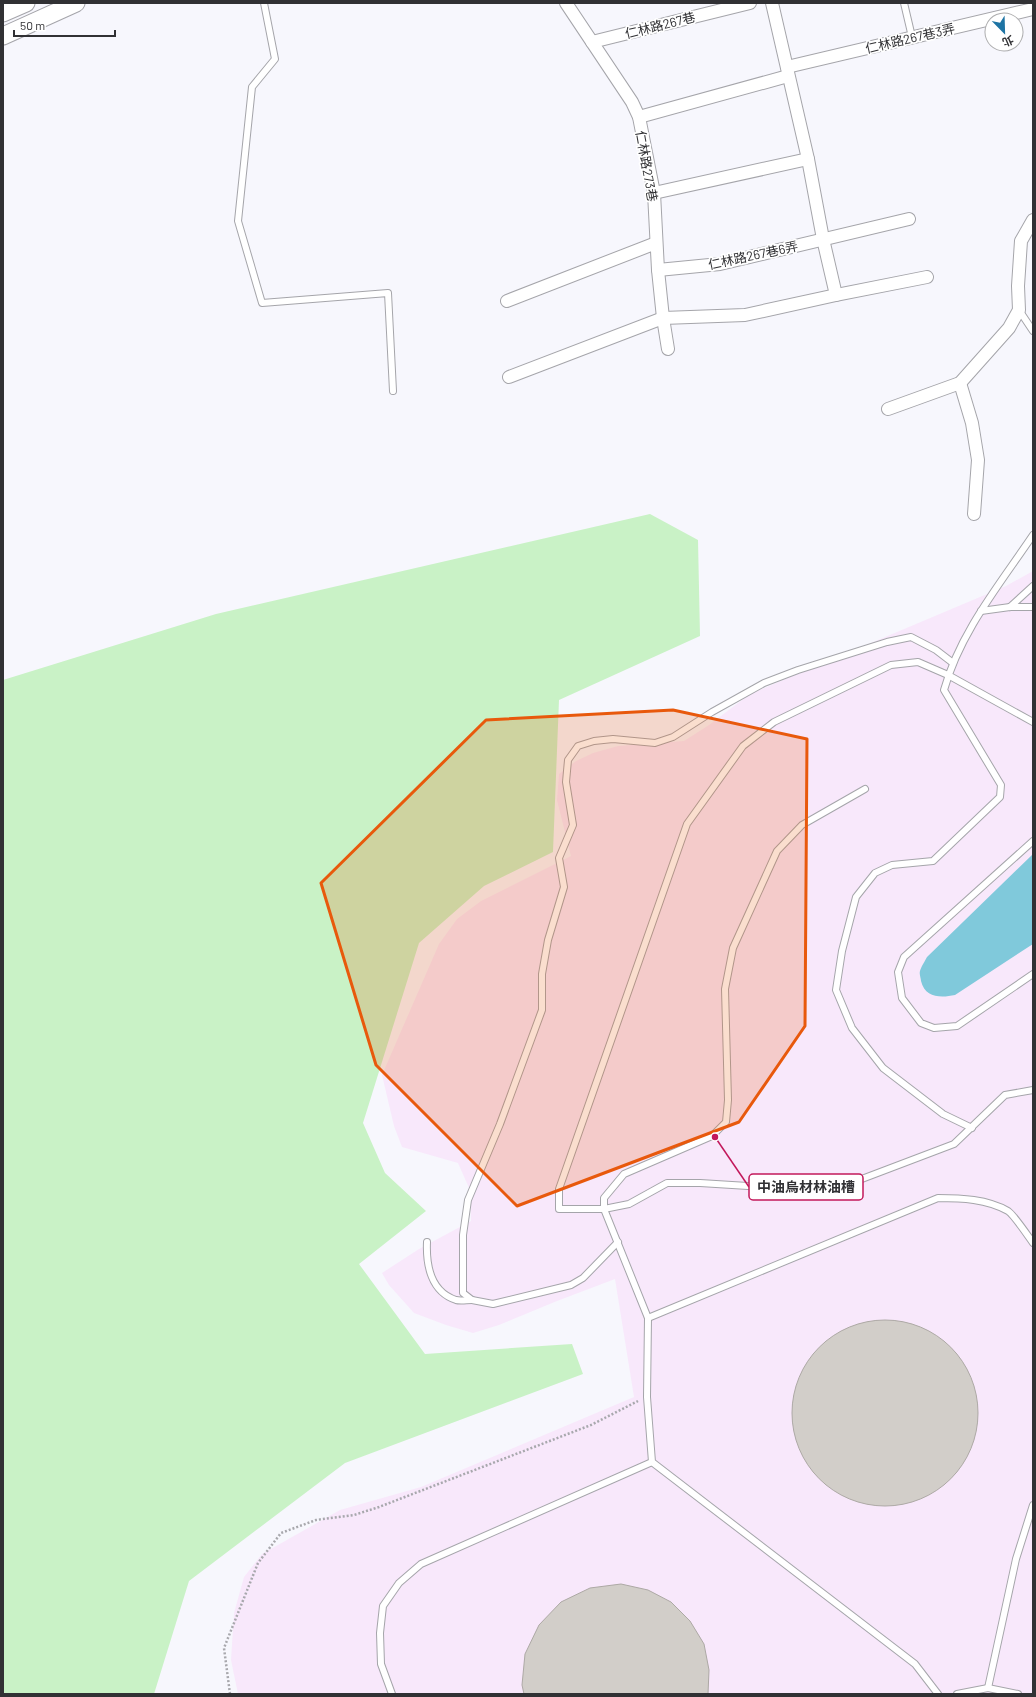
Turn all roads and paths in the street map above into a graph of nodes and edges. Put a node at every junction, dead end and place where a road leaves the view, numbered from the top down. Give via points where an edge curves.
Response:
1 (26, 3) edge
2 (76, 3) edge
3 (264, 3) edge
4 (566, 3) edge
5 (750, 3) edge
6 (772, 3) edge
7 (904, 3) edge
8 (1033, 9) edge
9 (3, 13) edge
10 (3, 36) edge
11 (912, 38) junction
12 (592, 42) junction
13 (788, 72) junction
14 (638, 117) junction
15 (808, 159) junction
16 (654, 193) junction
17 (909, 219) dead end
18 (1033, 220) edge
19 (823, 239) junction
20 (656, 243) junction
21 (658, 270) junction
22 (927, 277) dead end
23 (836, 295) junction
24 (507, 301) dead end
25 (1019, 310) junction
26 (663, 318) junction
27 (1033, 331) edge
28 (668, 349) dead end
29 (509, 377) dead end
30 (960, 383) junction
31 (393, 391) dead end
32 (888, 409) dead end
33 (974, 514) dead end
34 (1033, 535) edge
35 (1033, 586) edge
36 (1010, 607) junction
37 (1033, 607) edge
38 (981, 611) junction
39 (953, 663) junction
40 (948, 674) junction
41 (1033, 722) edge
42 (864, 789) dead end
43 (1033, 841) edge
44 (1033, 974) edge
45 (1033, 1090) edge
46 (972, 1128) junction
47 (604, 1209) junction
48 (427, 1242) dead end
49 (618, 1242) junction
50 (1033, 1243) edge
51 (472, 1300) junction
52 (648, 1318) junction
53 (647, 1396) junction
54 (652, 1462) junction
55 (1033, 1505) edge
56 (988, 1688) junction
57 (230, 1694) edge
58 (392, 1694) edge
59 (938, 1694) edge
60 (957, 1694) edge
61 (1018, 1694) edge

1 - 9 main road
2 - 10 main road
3 - 31 lane via 276,59 252,87 238,221 262,303 388,294
4 - 12 street, 仁林路273巷
5 - 12 street, 仁林路267巷
6 - 13 street
7 - 11 lane
8 - 11 street, 仁林路267巷3弄
11 - 13 street, 仁林路267巷3弄
12 - 14 street, 仁林路273巷 via 632,102
13 - 14 street
13 - 15 street
14 - 16 street, 仁林路273巷
15 - 16 street
15 - 19 street
16 - 20 street, 仁林路273巷
17 - 19 street, 仁林路267巷6弄
18 - 25 street via 1021,241
19 - 21 street, 仁林路267巷6弄 via 720,264
19 - 23 street
20 - 21 street, 仁林路273巷
20 - 24 street
21 - 26 street, 仁林路273巷
22 - 23 street
23 - 26 street via 745,315
25 - 27 lane
25 - 30 street via 1009,328
26 - 28 street, 仁林路273巷
26 - 29 street
30 - 32 street
30 - 33 street via 972,423 978,460
34 - 38 lane
35 - 36 lane
36 - 37 lane
36 - 38 lane
38 - 39 lane
39 - 40 lane
39 - 51 lane via 936,650 911,637 887,642 764,683 673,737 655,743 613,739 578,746 568,760 566,782 573,825 559,858 564,887 548,940 542,974 542,1010 500,1124 468,1200 463,1235 462,1276 463,1293
40 - 41 lane
40 - 46 lane via 944,690 1002,785 1000,797 933,861 892,865 875,873 856,897 842,951 836,990 852,1028 883,1068 943,1114
40 - 47 lane via 918,662 891,665 774,722 743,746 687,824 559,1189 559,1209
42 - 47 lane via 802,824 777,851 733,948 725,989 728,1100 726,1122 712,1136 624,1174 604,1198
43 - 44 lane via 904,957 898,972 902,998 921,1023 934,1028 957,1026
45 - 46 lane via 1005,1095
46 - 47 lane via 954,1144 838,1188 796,1189 668,1183 629,1204
47 - 49 lane
48 - 51 lane via 426,1258 431,1277 441,1291 456,1300
49 - 51 lane via 583,1278 571,1285 493,1304
49 - 52 lane
50 - 52 lane via 1009,1212 984,1202 938,1198
52 - 53 lane
53 - 54 lane
53 - 57 path via 591,1425 379,1507 316,1520 281,1533 258,1563 224,1648
54 - 58 lane via 421,1564 399,1583 384,1606 380,1633 381,1664
54 - 59 lane via 915,1664
55 - 56 lane via 1016,1559
56 - 60 lane
56 - 61 lane

